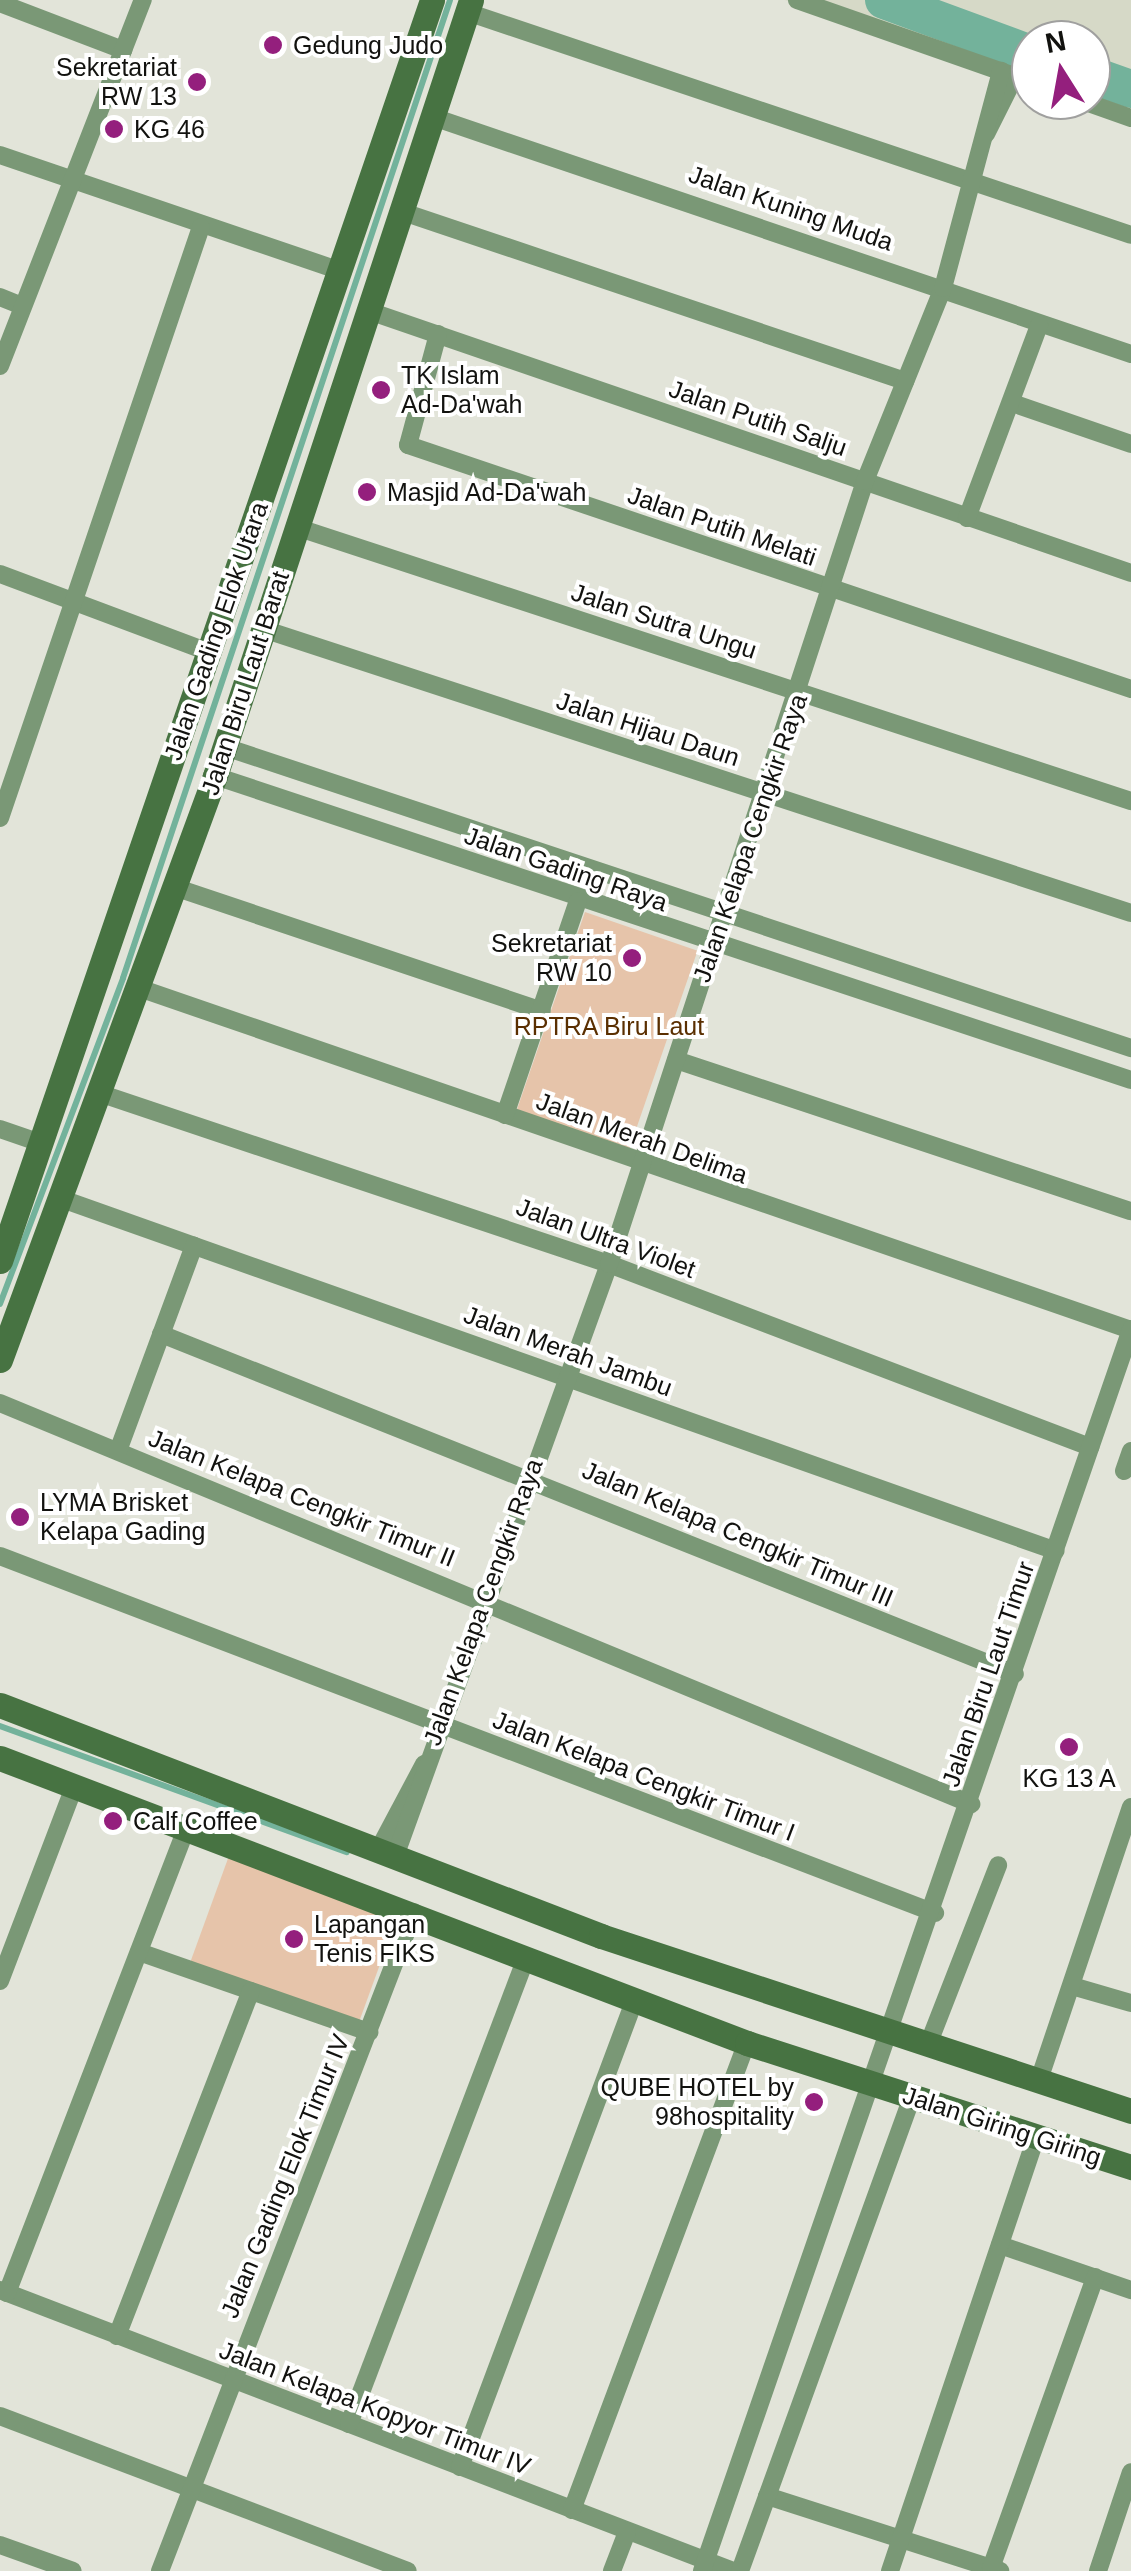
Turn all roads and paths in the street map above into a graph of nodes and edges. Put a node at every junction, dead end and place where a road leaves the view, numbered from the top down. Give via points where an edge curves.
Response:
1 (143, 0) edge
2 (432, 0) edge
3 (797, 0) edge
4 (0, 3) edge
5 (469, 6) edge
6 (123, 50) junction
7 (1011, 74) edge
8 (1011, 86) edge
9 (433, 117) junction
10 (0, 155) edge
11 (70, 184) junction
12 (973, 184) junction
13 (403, 212) junction
14 (201, 227) junction
15 (1131, 236) edge
16 (343, 272) junction
17 (942, 288) junction
18 (0, 297) edge
19 (22, 306) junction
20 (369, 311) junction
21 (1039, 325) junction
22 (438, 334) junction
23 (1131, 354) edge
24 (0, 366) edge
25 (905, 381) junction
26 (1012, 403) junction
27 (1131, 444) edge
28 (866, 482) junction
29 (968, 518) junction
30 (296, 527) junction
31 (1131, 573) edge
32 (0, 574) edge
33 (836, 591) junction
34 (73, 603) junction
35 (263, 629) junction
36 (208, 652) junction
37 (1131, 689) edge
38 (800, 692) junction
39 (225, 747) junction
40 (215, 776) junction
41 (765, 793) junction
42 (1131, 801) edge
43 (407, 808) junction
44 (0, 818) edge
45 (397, 838) junction
46 (174, 887) junction
47 (578, 901) junction
48 (1131, 913) edge
49 (722, 914) junction
50 (712, 944) junction
51 (139, 988) junction
52 (542, 1012) junction
53 (1131, 1048) edge
54 (676, 1060) junction
55 (1131, 1080) edge
56 (99, 1092) junction
57 (506, 1115) junction
58 (0, 1130) edge
59 (41, 1143) junction
60 (640, 1167) junction
61 (62, 1200) junction
62 (1131, 1210) edge
63 (194, 1246) junction
64 (0, 1261) edge
65 (609, 1264) junction
66 (1131, 1329) edge
67 (161, 1334) junction
68 (0, 1360) edge
69 (568, 1377) junction
70 (0, 1403) edge
71 (1090, 1447) junction
72 (118, 1451) junction
73 (1131, 1451) edge
74 (1124, 1471) dead end
75 (527, 1474) junction
76 (1056, 1552) junction
77 (0, 1556) edge
78 (484, 1600) junction
79 (1014, 1674) junction
80 (0, 1706) edge
81 (441, 1724) junction
82 (0, 1758) edge
83 (74, 1785) junction
84 (971, 1804) junction
85 (1131, 1807) edge
86 (185, 1831) junction
87 (389, 1848) junction
88 (998, 1865) dead end
89 (414, 1912) junction
90 (934, 1913) junction
91 (139, 1952) junction
92 (526, 1958) junction
93 (0, 1981) edge
94 (1072, 1986) junction
95 (251, 1992) junction
96 (635, 1999) junction
97 (1131, 2003) edge
98 (369, 2032) junction
99 (909, 2040) junction
100 (747, 2043) junction
101 (1040, 2075) junction
102 (873, 2084) junction
103 (911, 2097) junction
104 (1131, 2111) edge
105 (1036, 2136) junction
106 (1131, 2167) edge
107 (1000, 2246) junction
108 (1095, 2278) junction
109 (1131, 2290) edge
110 (3, 2292) edge
111 (116, 2336) junction
112 (231, 2380) junction
113 (0, 2416) edge
114 (349, 2424) junction
115 (460, 2467) junction
116 (1131, 2472) edge
117 (194, 2487) junction
118 (767, 2496) junction
119 (1127, 2500) edge
120 (572, 2510) junction
121 (626, 2532) junction
122 (900, 2538) junction
123 (0, 2545) edge
124 (704, 2566) edge
125 (996, 2570) edge
126 (74, 2571) edge
127 (160, 2571) edge
128 (408, 2571) edge
129 (612, 2571) edge
130 (732, 2571) edge
131 (740, 2571) edge
132 (890, 2571) edge
133 (1098, 2571) edge

1 - 6 street
2 - 16 street, Jalan Gading Elok Utara
3 - 7 street
4 - 6 street
5 - 9 street, Jalan Biru Laut Barat
5 - 12 street
6 - 11 street
8 - 12 street, Jalan Kelapa Cengkir Raya via 986,134
9 - 13 street, Jalan Biru Laut Barat
9 - 17 street, Jalan Kuning Muda
10 - 11 street
11 - 14 street
11 - 19 street
12 - 15 street
12 - 17 street, Jalan Kelapa Cengkir Raya
13 - 20 street, Jalan Biru Laut Barat
13 - 25 street
14 - 16 street
14 - 34 street
16 - 36 street, Jalan Gading Elok Utara
17 - 21 street, Jalan Kuning Muda
17 - 25 street, Jalan Kelapa Cengkir Raya
18 - 19 street
19 - 24 street
20 - 22 street, Jalan Putih Salju
20 - 30 street, Jalan Biru Laut Barat
21 - 23 street, Jalan Kuning Muda
21 - 26 street
22 - 28 street, Jalan Putih Salju
22 - 33 street, Jalan Putih Melati via 408,445
25 - 28 street, Jalan Kelapa Cengkir Raya
26 - 27 street
26 - 29 street
28 - 29 street, Jalan Putih Salju
28 - 33 street, Jalan Kelapa Cengkir Raya
29 - 31 street, Jalan Putih Salju
30 - 35 street, Jalan Biru Laut Barat
30 - 38 street, Jalan Sutra Ungu
32 - 34 street
33 - 37 street, Jalan Putih Melati
33 - 38 street, Jalan Kelapa Cengkir Raya
34 - 36 street
34 - 44 street
35 - 39 street, Jalan Biru Laut Barat
35 - 41 street, Jalan Hijau Daun
36 - 59 street, Jalan Gading Elok Utara
38 - 41 street, Jalan Kelapa Cengkir Raya
38 - 42 street, Jalan Sutra Ungu
39 - 40 street, Jalan Biru Laut Barat
39 - 43 street, Jalan Gading Raya
40 - 45 street, Jalan Gading Raya
40 - 46 street, Jalan Biru Laut Barat
41 - 48 street, Jalan Hijau Daun
41 - 49 street, Jalan Kelapa Cengkir Raya
43 - 45 street
43 - 49 street, Jalan Gading Raya
45 - 47 street, Jalan Gading Raya
46 - 51 street, Jalan Biru Laut Barat
46 - 52 street
47 - 50 street, Jalan Gading Raya
47 - 52 street
49 - 50 street, Jalan Kelapa Cengkir Raya
49 - 53 street, Jalan Gading Raya
50 - 54 street, Jalan Kelapa Cengkir Raya
50 - 55 street, Jalan Gading Raya
51 - 56 street, Jalan Biru Laut Barat
51 - 57 street, Jalan Merah Delima
52 - 57 street
54 - 60 street, Jalan Kelapa Cengkir Raya
54 - 62 street
56 - 61 street, Jalan Biru Laut Barat
56 - 65 street, Jalan Ultra Violet
57 - 60 street, Jalan Merah Delima
58 - 59 street
59 - 64 street, Jalan Gading Elok Utara
60 - 65 street, Jalan Kelapa Cengkir Raya
60 - 66 street, Jalan Merah Delima
61 - 63 street, Jalan Merah Jambu
61 - 68 street, Jalan Biru Laut Barat
63 - 67 street
63 - 69 street, Jalan Merah Jambu
65 - 69 street, Jalan Kelapa Cengkir Raya
65 - 71 street, Jalan Ultra Violet
66 - 71 street, Jalan Biru Laut Timur
67 - 72 street
67 - 75 street, Jalan Kelapa Cengkir Timur III
69 - 75 street, Jalan Kelapa Cengkir Raya
69 - 76 street, Jalan Merah Jambu
70 - 72 street, Jalan Kelapa Cengkir Timur II
71 - 76 street, Jalan Biru Laut Timur
72 - 78 street, Jalan Kelapa Cengkir Timur II
73 - 74 street
75 - 78 street, Jalan Kelapa Cengkir Raya
75 - 79 street, Jalan Kelapa Cengkir Timur III
76 - 79 street, Jalan Biru Laut Timur
77 - 81 street, Jalan Kelapa Cengkir Timur I
78 - 81 street, Jalan Kelapa Cengkir Raya
78 - 84 street, Jalan Kelapa Cengkir Timur II
79 - 84 street, Jalan Biru Laut Timur
80 - 87 street
81 - 87 street, Jalan Kelapa Cengkir Raya
81 - 90 street, Jalan Kelapa Cengkir Timur I
82 - 83 street
83 - 86 street
83 - 93 street
84 - 90 street, Jalan Biru Laut Timur
85 - 94 street
86 - 89 street
86 - 91 street
87 - 99 street via 601,1936
88 - 99 street
89 - 92 street
89 - 98 street, Jalan Gading Elok Timur IV
90 - 99 street, Jalan Biru Laut Timur
91 - 95 street
91 - 110 street
92 - 96 street
92 - 114 street
94 - 97 street
94 - 101 street
95 - 98 street
95 - 111 street
96 - 100 street
96 - 115 street
98 - 112 street, Jalan Gading Elok Timur IV
99 - 101 street
99 - 102 street
100 - 102 street
100 - 120 street
101 - 104 street
102 - 103 street, Jalan Giring Giring
102 - 124 street
103 - 105 street, Jalan Giring Giring
103 - 118 street
105 - 106 street, Jalan Giring Giring
105 - 107 street
107 - 108 street
107 - 122 street
108 - 109 street
108 - 125 street
110 - 111 street, Jalan Kelapa Kopyor Timur IV
111 - 112 street, Jalan Kelapa Kopyor Timur IV
112 - 114 street, Jalan Kelapa Kopyor Timur IV
112 - 117 street, Jalan Gading Elok Timur IV
113 - 117 street
114 - 115 street, Jalan Kelapa Kopyor Timur IV
115 - 120 street, Jalan Kelapa Kopyor Timur IV
116 - 119 street
117 - 127 street, Jalan Gading Elok Timur IV
117 - 128 street
118 - 122 street
118 - 131 street
119 - 133 street
120 - 121 street, Jalan Kelapa Kopyor Timur IV
121 - 124 street, Jalan Kelapa Kopyor Timur IV
121 - 129 street
122 - 125 street
122 - 132 street
123 - 126 street
124 - 130 street, Jalan Kelapa Kopyor Timur IV

